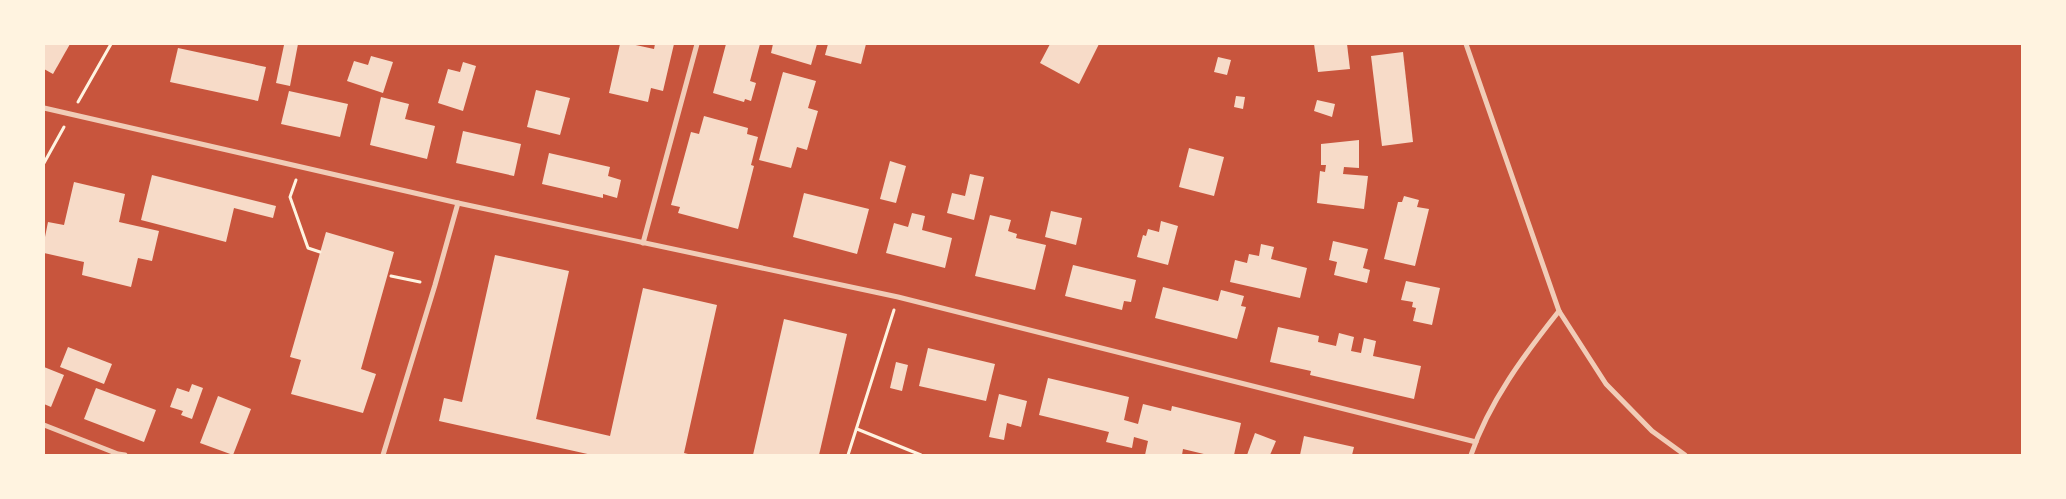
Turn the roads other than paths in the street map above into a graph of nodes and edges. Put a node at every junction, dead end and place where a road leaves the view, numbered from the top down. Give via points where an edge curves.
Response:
1 (697, 44) edge
2 (1466, 44) edge
3 (44, 108) edge
4 (458, 203) junction
5 (643, 242) junction
6 (1559, 311) junction
7 (44, 425) edge
8 (1476, 442) junction
9 (125, 455) edge
10 (382, 455) edge
11 (1471, 455) edge
12 (1684, 455) edge

1 - 5 street
2 - 6 street
3 - 4 street
4 - 5 street
4 - 10 street
5 - 8 street via 898,297
6 - 8 street via 1498,398
6 - 12 street via 1606,384 1652,431
7 - 9 street
8 - 11 street

